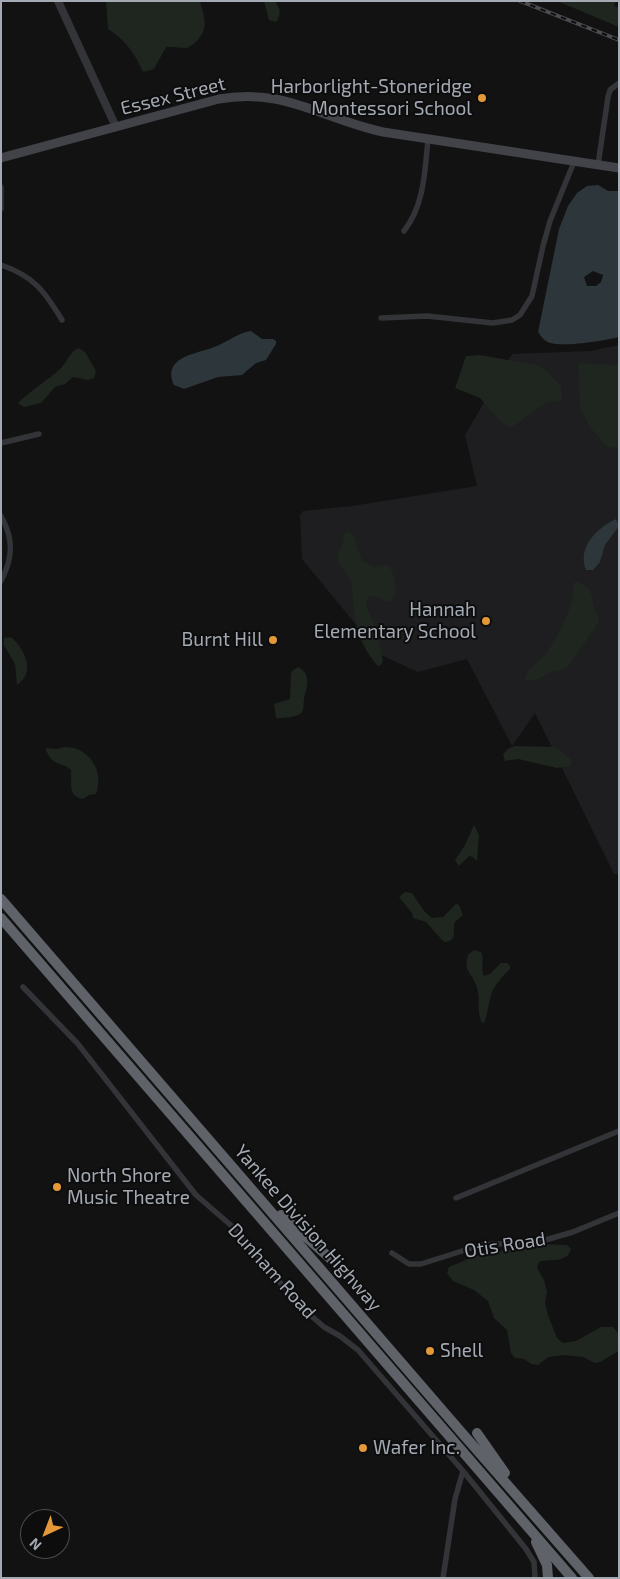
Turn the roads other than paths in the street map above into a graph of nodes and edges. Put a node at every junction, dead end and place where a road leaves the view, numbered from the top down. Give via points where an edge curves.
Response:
1 (58, 1) edge
2 (619, 83) edge
3 (116, 127) junction
4 (428, 139) junction
5 (1, 158) edge
6 (574, 162) junction
7 (598, 165) junction
8 (619, 168) edge
9 (1, 187) edge
10 (1, 209) edge
11 (404, 231) dead end
12 (1, 265) edge
13 (381, 318) dead end
14 (62, 320) dead end
15 (39, 434) dead end
16 (1, 443) edge
17 (1, 516) edge
18 (1, 581) edge
19 (1, 899) edge
20 (1, 918) edge
21 (22, 987) dead end
22 (619, 1131) edge
23 (248, 1186) junction
24 (456, 1198) dead end
25 (619, 1213) edge
26 (392, 1252) dead end
27 (340, 1267) dead end
28 (477, 1433) dead end
29 (463, 1471) junction
30 (529, 1528) junction
31 (575, 1562) junction
32 (443, 1578) edge
33 (535, 1578) edge
34 (548, 1578) edge
35 (572, 1578) edge
36 (589, 1578) edge

1 - 3 street
2 - 7 street via 610,90 608,97
3 - 4 main road, Essex Street via 219,99 253,96 298,104 360,128
3 - 5 main road, Essex Street
4 - 6 main road, Essex Street
4 - 11 street via 424,184 413,220
6 - 7 main road, Essex Street
6 - 13 street via 550,222 532,296 520,315 512,320 493,323 428,316
7 - 8 main road, Essex Street
9 - 10 street
12 - 14 street via 21,273 47,294
15 - 16 street
17 - 18 street via 10,538 9,563
19 - 23 highway, Yankee Division Highway
20 - 30 highway, Yankee Division Highway
21 - 29 street, Dunham Road via 78,1044 196,1195 234,1228 300,1306 358,1350
22 - 24 street
23 - 27 highway
23 - 31 highway, Yankee Division Highway
25 - 26 street, Otis Road via 542,1241 482,1245 421,1264 409,1264
28 - 31 highway via 504,1473
29 - 32 street via 454,1499
29 - 33 street, Dunham Road via 526,1549 534,1562
30 - 34 highway via 547,1565
30 - 35 highway, Yankee Division Highway
31 - 36 highway, Yankee Division Highway

